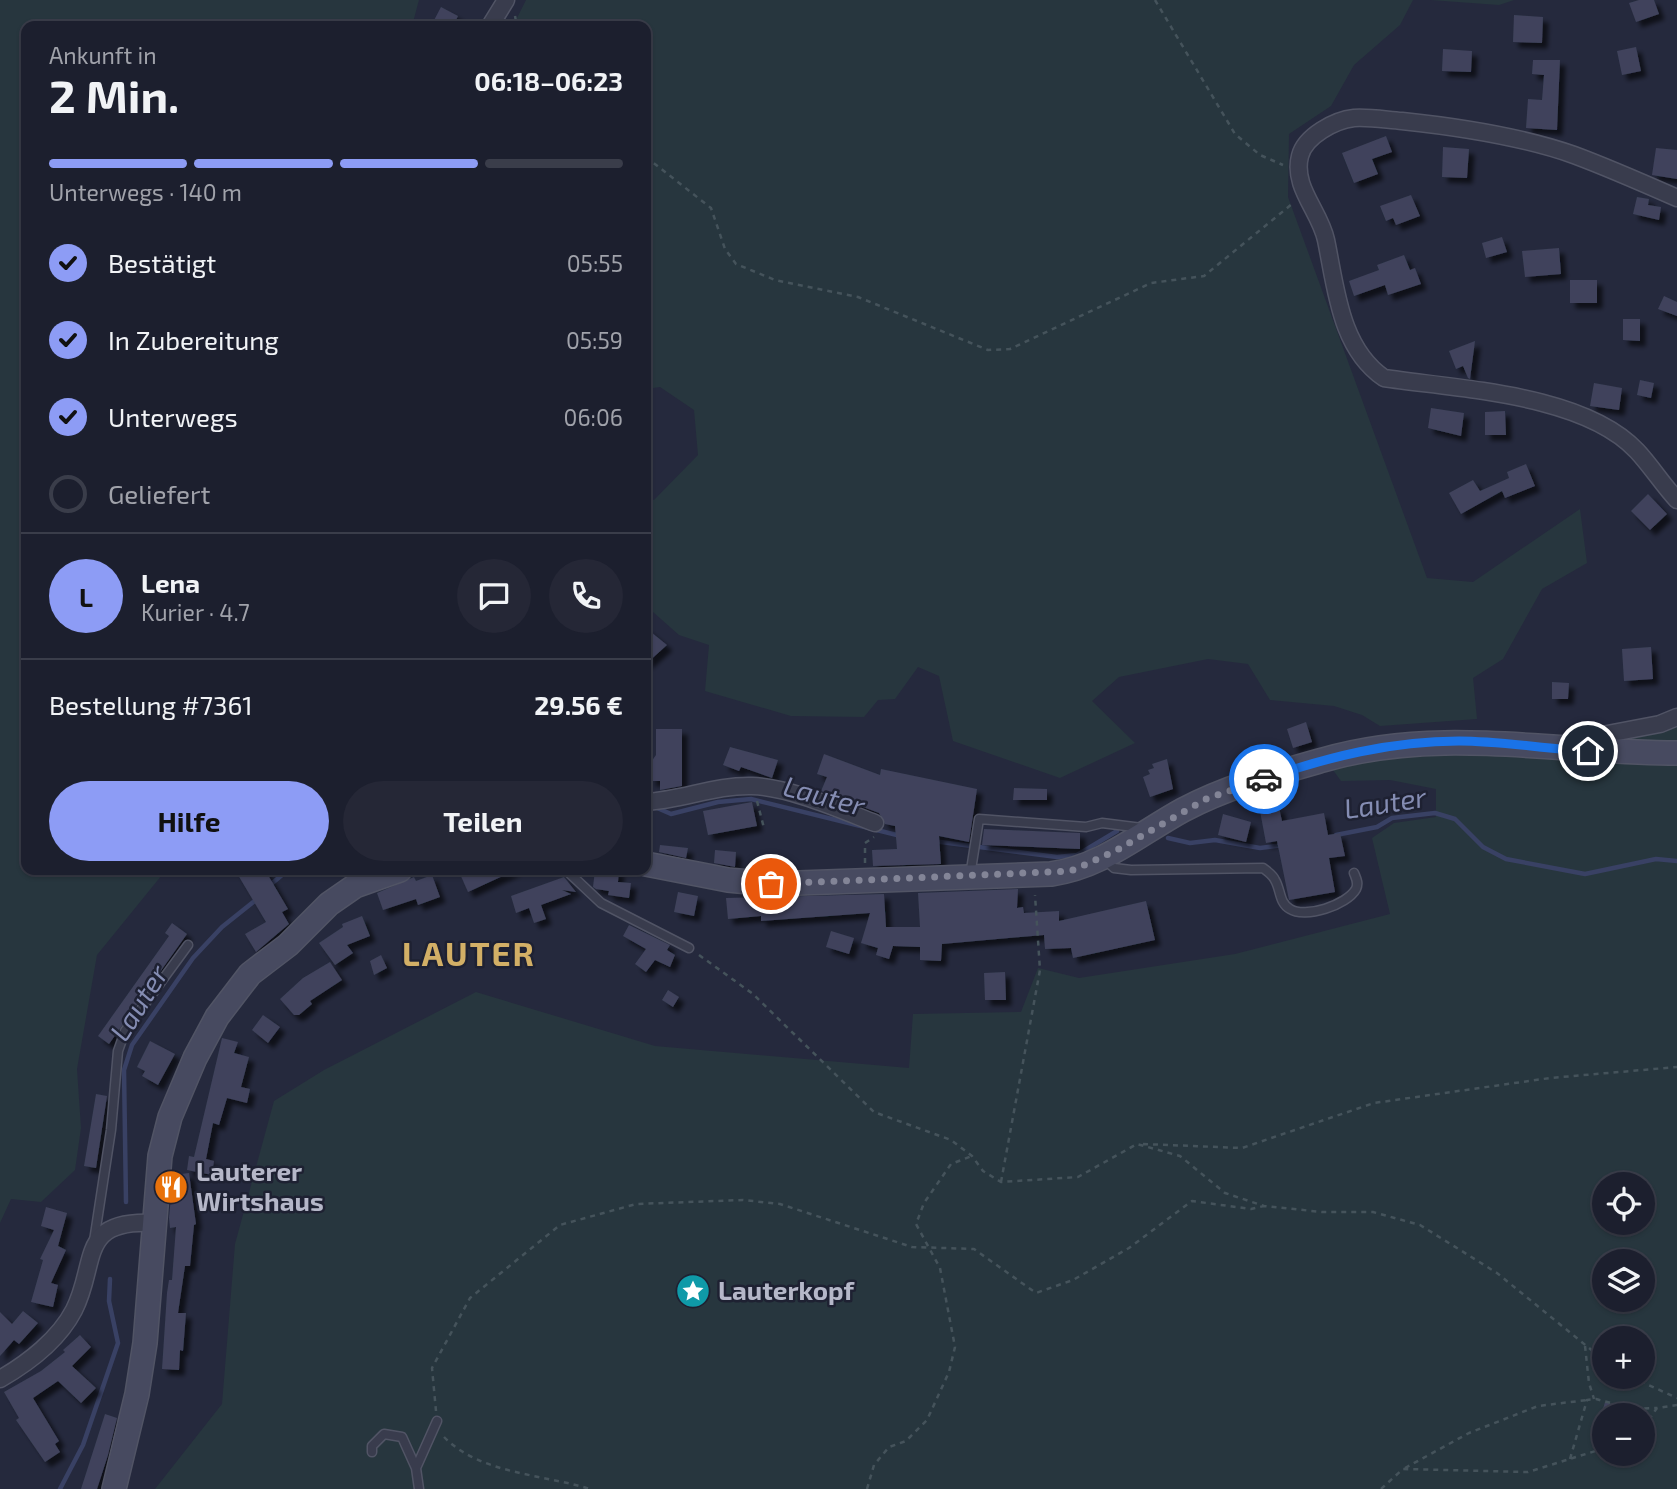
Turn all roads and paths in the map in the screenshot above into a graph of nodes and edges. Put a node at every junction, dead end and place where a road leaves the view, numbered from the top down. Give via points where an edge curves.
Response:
1 (506, 0) edge
2 (1156, 0) edge
3 (493, 21) edge
4 (651, 161) edge
5 (1297, 171) junction
6 (1305, 193) junction
7 (1677, 198) edge
8 (1677, 500) edge
9 (1677, 717) edge
10 (1561, 750) junction
11 (1677, 753) edge
12 (651, 802) edge
13 (759, 811) dead end
14 (764, 828) dead end
15 (1152, 829) junction
16 (875, 832) joint
17 (1103, 858) junction
18 (651, 865) edge
19 (971, 867) junction
20 (1354, 873) dead end
21 (386, 875) edge
22 (571, 875) edge
23 (1030, 875) junction
24 (864, 878) junction
25 (188, 945) dead end
26 (689, 948) joint
27 (1677, 1067) edge
28 (1137, 1144) junction
29 (972, 1156) junction
30 (1001, 1182) junction
31 (1264, 1206) junction
32 (154, 1223) junction
33 (94, 1244) junction
34 (929, 1247) junction
35 (1585, 1346) junction
36 (1592, 1351) edge
37 (0, 1379) edge
38 (1655, 1388) edge
39 (1677, 1398) edge
40 (1594, 1399) junction
41 (1587, 1400) junction
42 (1677, 1405) edge
43 (1657, 1408) junction
44 (1655, 1411) edge
45 (437, 1421) junction
46 (372, 1452) dead end
47 (1592, 1452) edge
48 (1570, 1459) junction
49 (416, 1468) junction
50 (1402, 1469) junction
51 (114, 1489) edge
52 (419, 1489) edge
53 (590, 1489) edge
54 (867, 1489) edge
55 (1381, 1489) edge

1 - 3 street
2 - 5 path via 1235,134 1261,155
4 - 6 path via 711,208 725,249 736,264 775,280 858,297 988,350 1010,349 1151,283 1204,276
5 - 6 street
5 - 7 street via 1301,152 1315,135 1354,118 1494,135 1576,156
6 - 8 street via 1325,234 1356,352 1376,372 1540,402 1583,415 1637,450
9 - 10 street via 1581,739
10 - 11 street
10 - 15 street via 1461,741 1364,750 1206,799
12 - 16 street via 754,786 822,804
13 - 14 path
15 - 17 street
15 - 19 lane via 979,819
16 - 24 path via 865,843
17 - 20 lane via 1114,868 1130,870 1263,868 1275,879 1286,906 1299,913 1346,899 1355,890
17 - 23 street via 1071,871
18 - 24 street via 771,884
19 - 23 street
19 - 24 street
21 - 32 street via 355,886 329,904 250,974 216,1017 170,1117 160,1156
22 - 26 lane via 601,903
23 - 30 path via 1037,903 1040,970
25 - 33 lane via 125,1031 118,1051
26 - 29 path via 753,994 874,1112 951,1140
27 - 28 path via 1550,1078 1374,1103 1242,1148
28 - 30 path via 1078,1177
28 - 31 path via 1180,1156 1225,1193
29 - 30 path via 983,1171
29 - 34 path via 951,1164 924,1203 916,1224
31 - 34 path via 1251,1209 1192,1200 1129,1248 1073,1280 1036,1293 974,1249
31 - 35 path via 1373,1212 1420,1225 1497,1273
32 - 33 street via 126,1224
32 - 51 street via 143,1356
33 - 37 street via 75,1308 58,1334
34 - 45 path via 912,1247 780,1204 743,1200 636,1204 560,1225 470,1298 432,1368
34 - 54 path via 940,1268 955,1347 927,1420 906,1441 889,1447 874,1465
35 - 36 path
35 - 40 path
38 - 39 path
40 - 41 path
40 - 43 path via 1633,1409
41 - 48 path
41 - 50 path via 1538,1406 1469,1433
42 - 43 path
43 - 44 path
45 - 49 lane
45 - 53 path via 443,1437 459,1453
46 - 49 lane via 384,1434 402,1437
47 - 48 path
48 - 50 path via 1528,1472
49 - 52 lane
50 - 55 path

